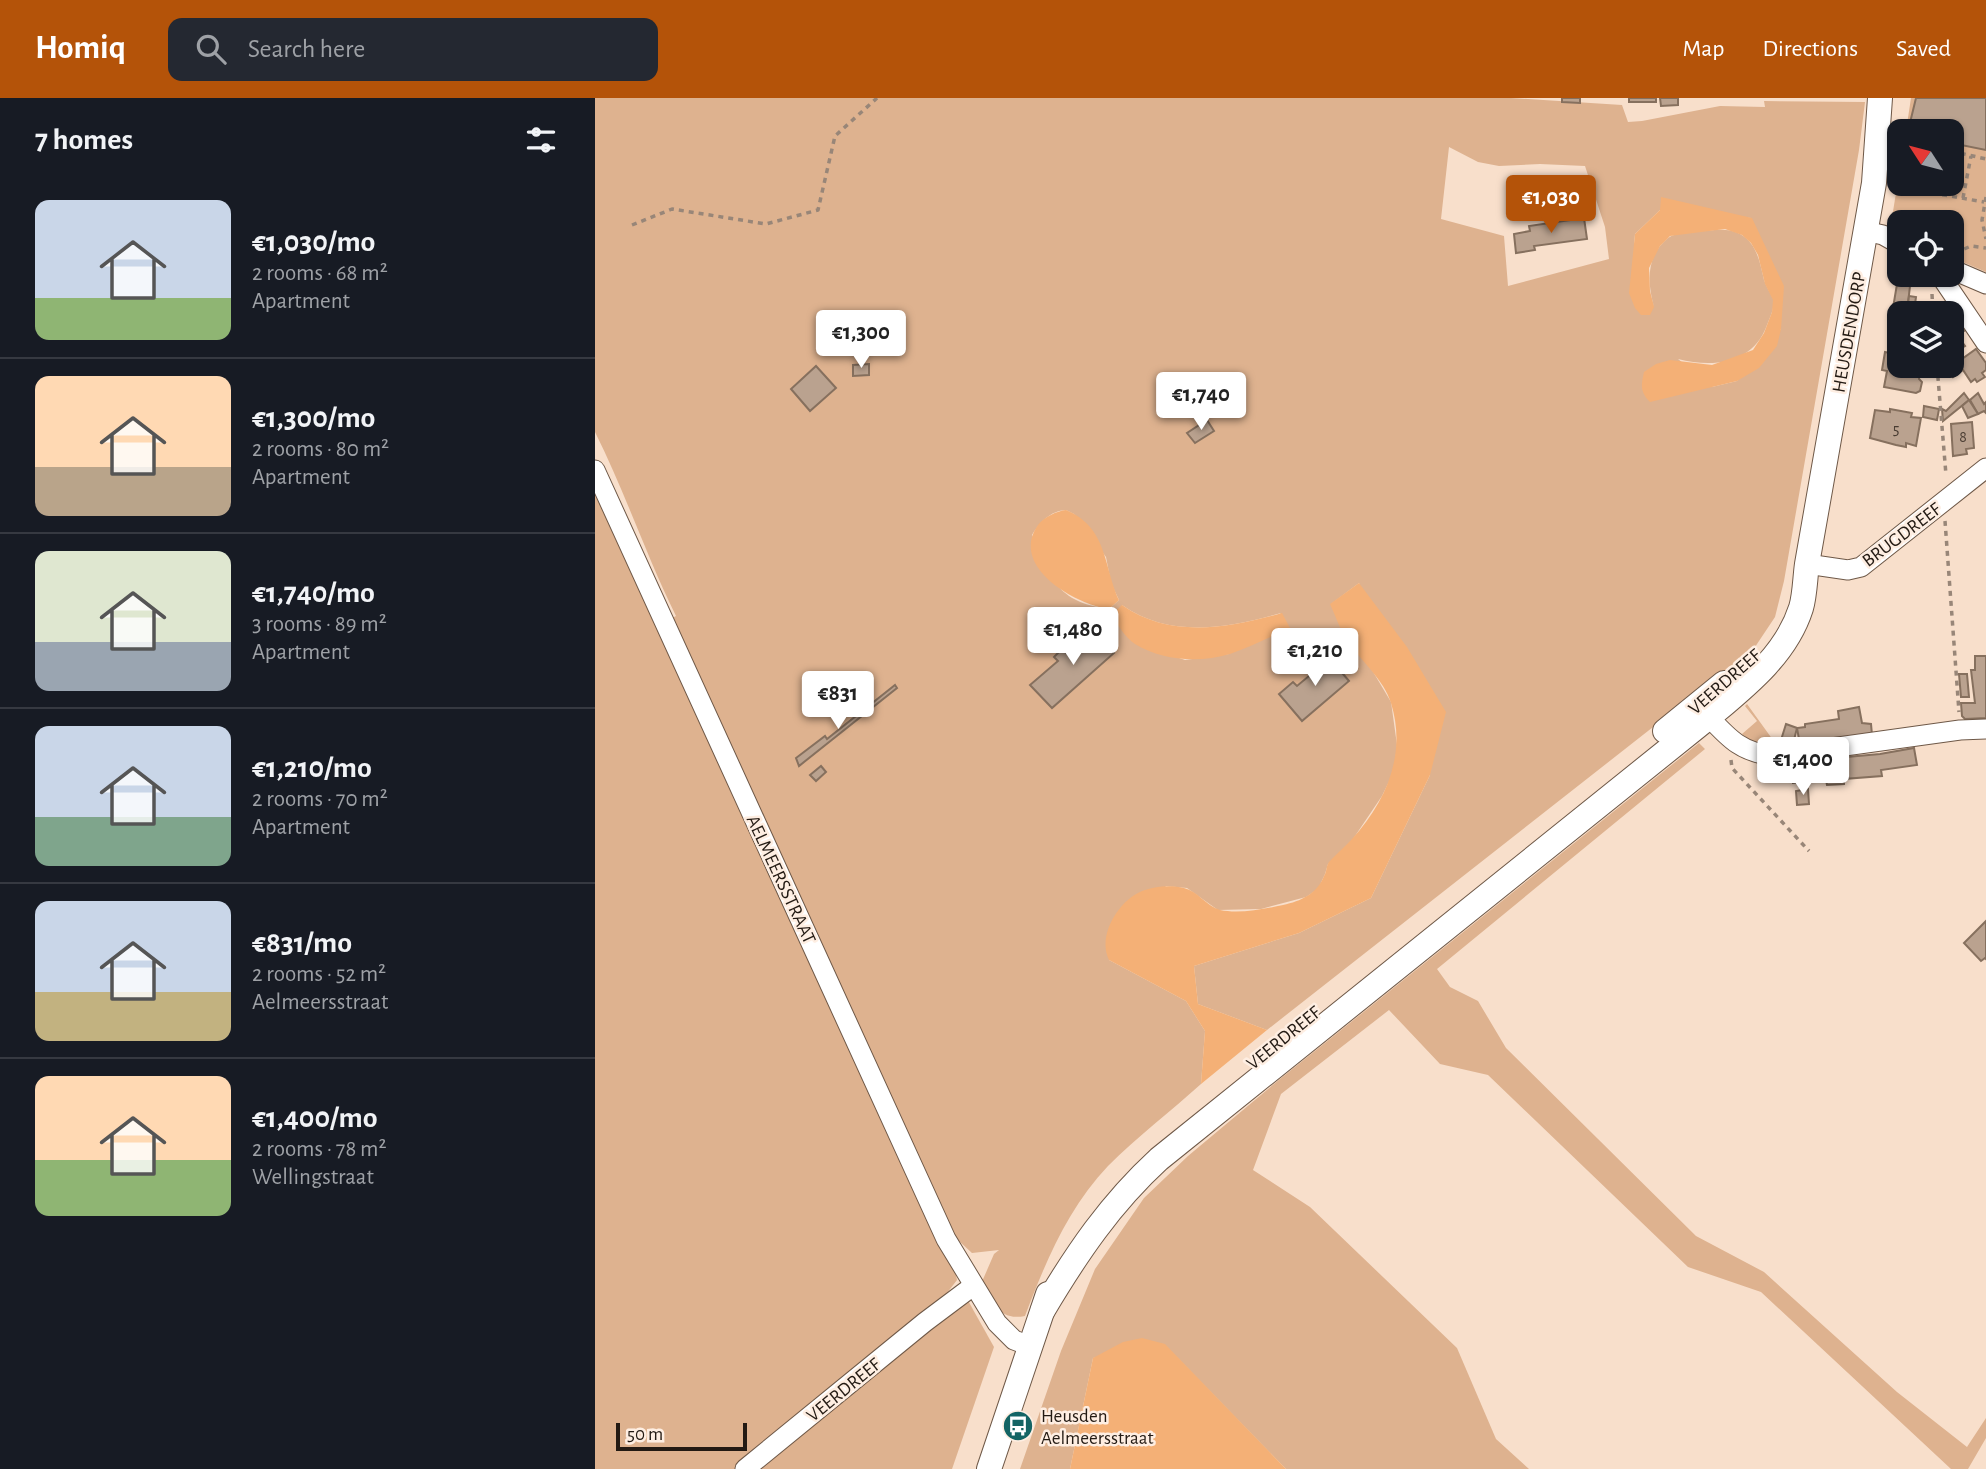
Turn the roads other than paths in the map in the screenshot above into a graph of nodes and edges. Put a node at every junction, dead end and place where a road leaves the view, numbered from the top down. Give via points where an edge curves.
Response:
1 (1881, 98) edge
2 (1865, 231) junction
3 (1887, 238) edge
4 (1964, 275) edge
5 (1986, 284) edge
6 (1948, 287) edge
7 (1986, 343) edge
8 (1986, 468) edge
9 (595, 470) edge
10 (1807, 564) junction
11 (1704, 710) junction
12 (1986, 729) edge
13 (973, 1286) junction
14 (1030, 1346) junction
15 (745, 1469) edge
16 (989, 1469) edge

1 - 2 main road, HEUSDENDORP
2 - 3 street
2 - 10 main road, HEUSDENDORP
4 - 5 street
6 - 7 street
8 - 10 street, BRUGDREEF via 1861,567 1848,570
9 - 13 street, AELMEERSSTRAAT via 946,1239
10 - 11 main road, VEERDREEF via 1787,615 1773,636
11 - 12 street via 1736,744 1755,754 1773,756
11 - 14 main road, VEERDREEF via 1392,960 1132,1184 1108,1211 1043,1310
13 - 14 street via 1005,1332
13 - 15 street, VEERDREEF
14 - 16 main road, VEERDREEF

